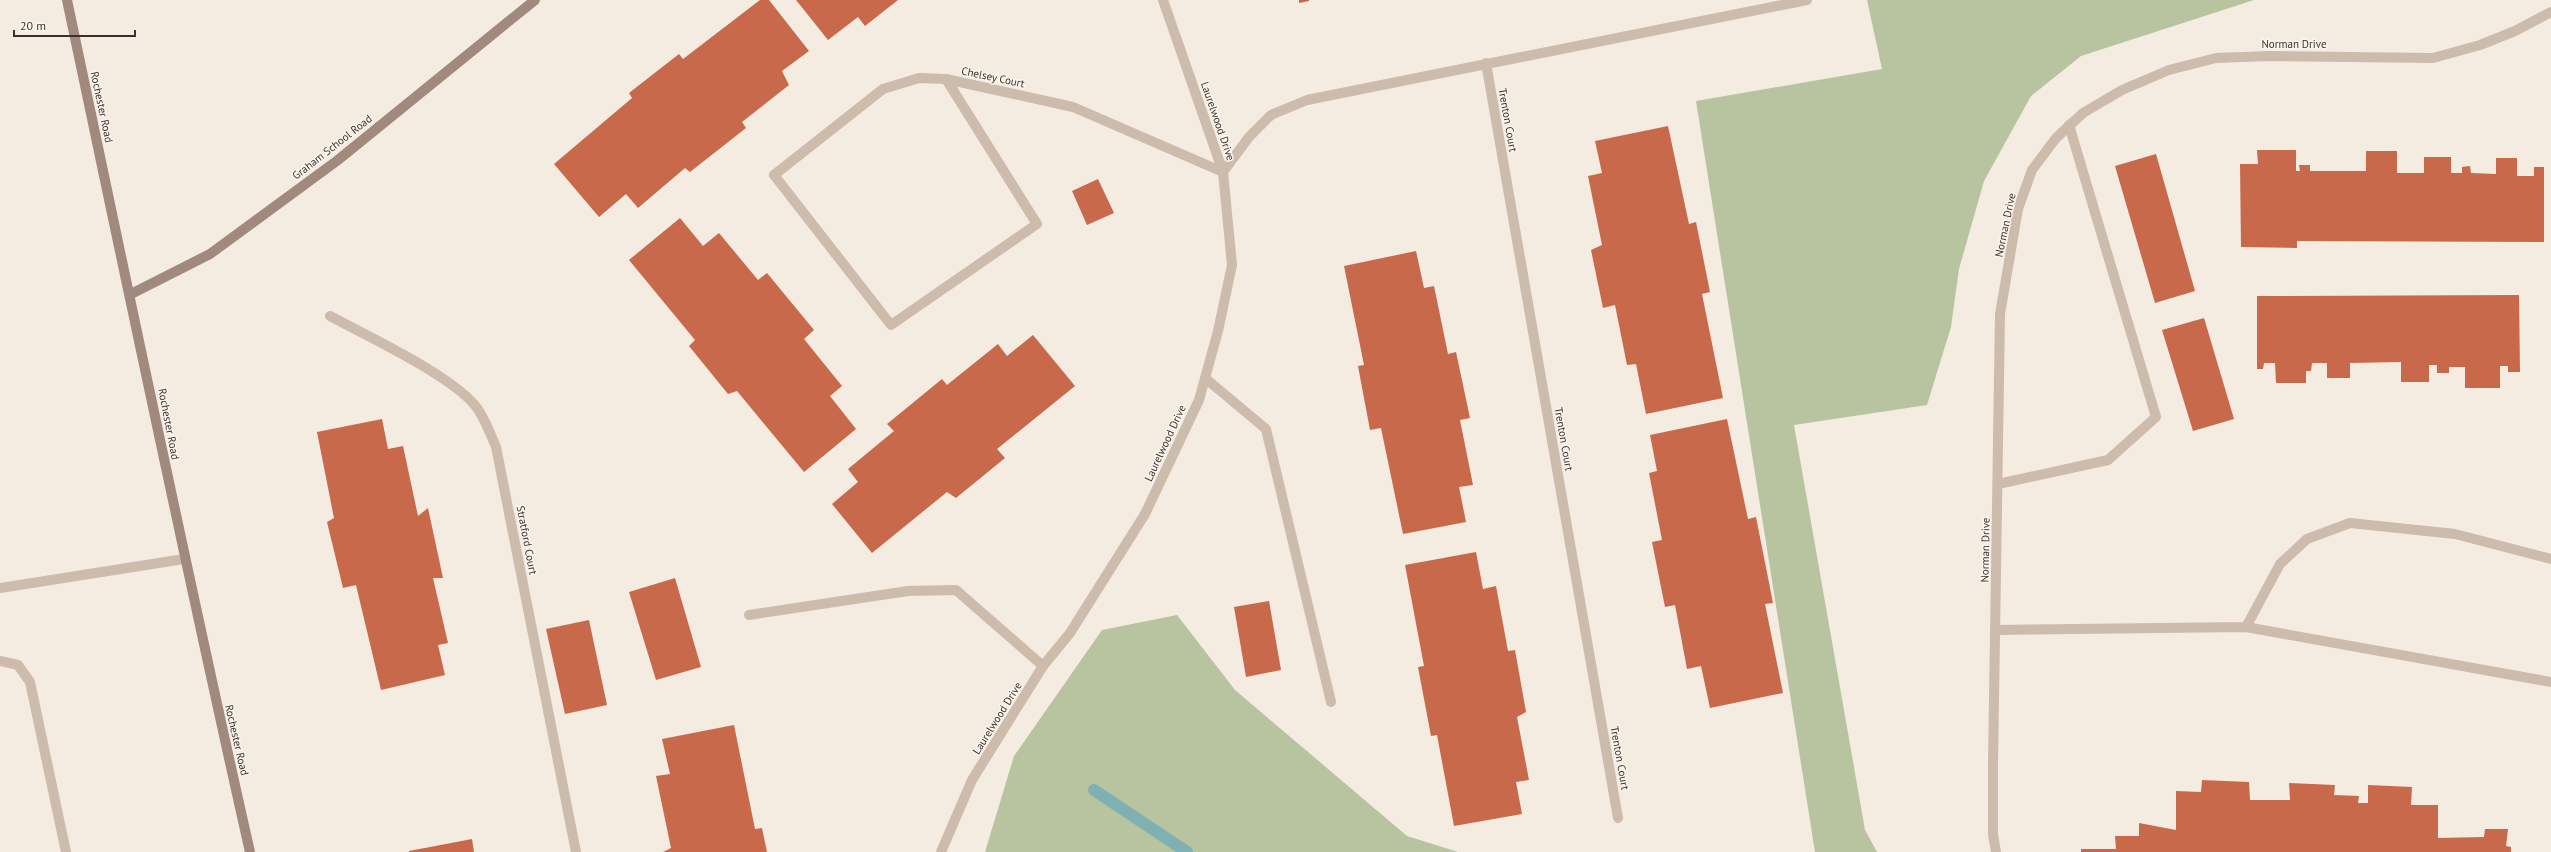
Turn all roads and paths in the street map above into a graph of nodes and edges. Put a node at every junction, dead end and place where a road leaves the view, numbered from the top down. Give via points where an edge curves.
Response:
1 (67, 0) edge
2 (535, 0) edge
3 (1164, 0) edge
4 (1807, 0) edge
5 (2551, 12) edge
6 (1486, 63) junction
7 (946, 79) junction
8 (2069, 125) junction
9 (1223, 172) junction
10 (131, 294) junction
11 (330, 316) dead end
12 (1205, 378) junction
13 (1998, 484) junction
14 (2551, 558) edge
15 (184, 560) junction
16 (0, 588) edge
17 (749, 615) dead end
18 (2246, 627) junction
19 (1995, 630) junction
20 (0, 661) edge
21 (1043, 666) junction
22 (2551, 682) edge
23 (1332, 702) dead end
24 (1618, 818) dead end
25 (66, 852) edge
26 (250, 852) edge
27 (576, 852) edge
28 (941, 852) edge
29 (1996, 852) edge

1 - 10 street, Rochester Road
2 - 10 street, Graham School Road via 338,160 210,254
3 - 9 street, Laurelwood Drive
4 - 6 street
5 - 8 street, Norman Drive via 2515,31 2480,45 2433,58 2216,58 2169,70 2122,90 2083,113
6 - 9 street via 1307,100 1271,115 1249,137
6 - 24 street, Trenton Court
7 - 7 street, Chelsey Court via 919,78 883,89 774,175 891,326 1037,224
7 - 9 street, Chelsey Court via 1073,107
8 - 13 street, Norman Drive via 2032,170 2018,209 2000,314
8 - 13 street via 2156,417 2108,460
9 - 12 street, Laurelwood Drive via 1232,265
10 - 15 street, Rochester Road
11 - 27 street, Stratford Court via 424,367 455,387 479,409 496,447
12 - 21 street, Laurelwood Drive via 1199,400 1145,514 1070,633
12 - 23 street via 1266,429
13 - 19 street, Norman Drive
14 - 18 street via 2455,534 2350,523 2307,539 2280,564
15 - 16 street
15 - 26 street, Rochester Road
17 - 21 street via 908,591 956,590
18 - 19 street
18 - 22 street
19 - 29 street, Norman Drive via 1993,835
20 - 25 street via 18,665 30,682
21 - 28 street, Laurelwood Drive via 972,780

